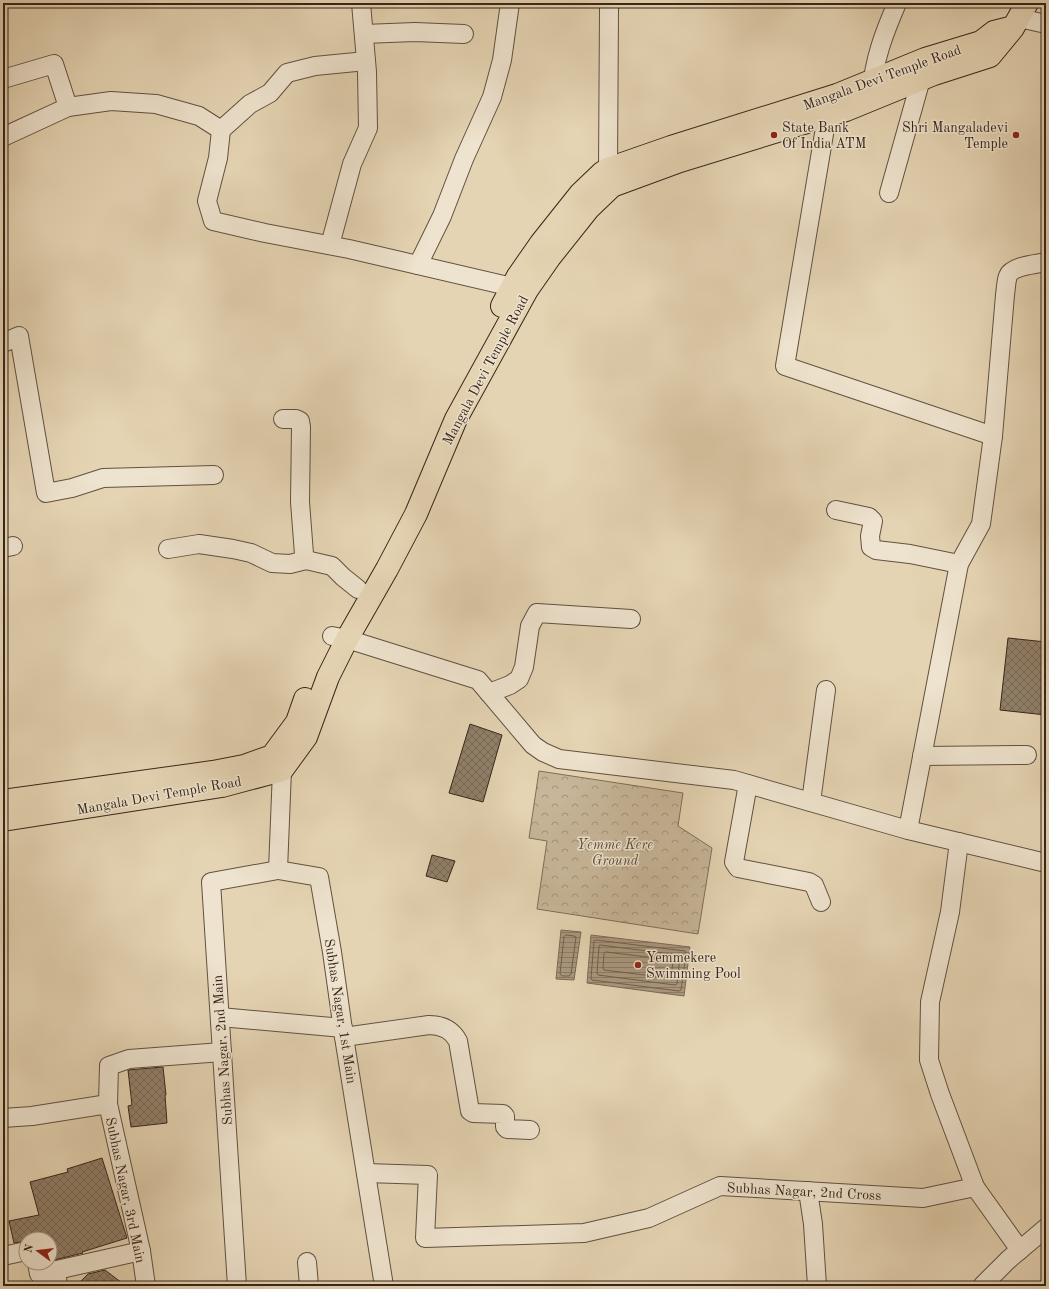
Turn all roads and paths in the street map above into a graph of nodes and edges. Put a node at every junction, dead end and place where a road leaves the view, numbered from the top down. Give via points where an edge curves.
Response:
1 (361, 3) edge
2 (510, 3) edge
3 (610, 3) edge
4 (897, 3) edge
5 (1020, 16) edge
6 (1046, 24) edge
7 (364, 34) junction
8 (464, 34) dead end
9 (366, 61) junction
10 (3, 79) edge
11 (921, 79) junction
12 (872, 90) junction
13 (68, 107) junction
14 (827, 116) junction
15 (221, 130) junction
16 (3, 137) edge
17 (610, 178) junction
18 (889, 193) dead end
19 (330, 245) junction
20 (1046, 262) edge
21 (418, 265) junction
22 (519, 288) junction
23 (3, 343) edge
24 (284, 419) dead end
25 (993, 436) junction
26 (214, 475) dead end
27 (836, 510) dead end
28 (168, 549) dead end
29 (306, 560) junction
30 (959, 564) junction
31 (358, 589) junction
32 (631, 620) dead end
33 (339, 637) junction
34 (826, 690) dead end
35 (489, 693) junction
36 (1027, 755) dead end
37 (922, 756) junction
38 (277, 763) junction
39 (748, 784) junction
40 (3, 801) edge
41 (811, 802) junction
42 (3, 820) edge
43 (908, 830) junction
44 (959, 842) junction
45 (1046, 863) edge
46 (278, 870) junction
47 (821, 902) dead end
48 (220, 1017) junction
49 (344, 1033) junction
50 (222, 1052) junction
51 (108, 1104) junction
52 (3, 1118) edge
53 (530, 1130) dead end
54 (366, 1173) junction
55 (975, 1187) junction
56 (808, 1191) junction
57 (1045, 1229) edge
58 (1020, 1250) junction
59 (141, 1251) junction
60 (18, 1253) edge
61 (3, 1256) edge
62 (307, 1262) dead end
63 (38, 1271) edge
64 (57, 1278) edge
65 (146, 1286) edge
66 (237, 1286) edge
67 (309, 1286) edge
68 (384, 1286) edge
69 (817, 1286) edge
70 (982, 1286) edge

1 - 7 street
2 - 21 street via 502,60 492,97 442,216
3 - 17 street
4 - 12 street via 884,33
5 - 6 street
5 - 11 main road, Mangala Devi Temple Road via 990,56
5 - 12 main road, Mangala Devi Temple Road via 981,42 925,59
7 - 8 street
7 - 9 street
9 - 15 street via 315,66 288,73 270,93 250,104
9 - 19 street via 368,128 352,164
10 - 13 street via 54,64
11 - 12 main road, Mangala Devi Temple Road
11 - 18 street
12 - 14 main road, Mangala Devi Temple Road via 846,110
12 - 17 main road, Mangala Devi Temple Road via 837,95 670,147
13 - 15 street via 111,100 156,104 199,116
13 - 16 street
14 - 17 main road, Mangala Devi Temple Road via 680,161
14 - 25 street via 785,366
15 - 19 street via 218,158 208,201 213,221
17 - 22 main road, Mangala Devi Temple Road via 550,258
19 - 21 street
20 - 25 street via 1011,271 1008,276
21 - 22 street
22 - 31 main road, Mangala Devi Temple Road via 447,404 407,499
22 - 33 main road, Mangala Devi Temple Road via 456,419 416,514 387,569
23 - 26 street via 19,336 46,493 102,478
24 - 29 street via 296,419 300,421 301,426 300,502
25 - 30 street via 981,524
27 - 30 street via 873,520 870,536 872,547 876,550
28 - 29 street via 199,544 251,553 272,563 290,564
29 - 31 street via 332,566
30 - 37 street
31 - 33 main road, Mangala Devi Temple Road
32 - 35 street via 537,612 530,626 524,667 519,679
33 - 35 street via 478,680
33 - 38 main road, Mangala Devi Temple Road via 328,677 306,737
34 - 41 street
35 - 39 street via 533,745 559,759 734,780
36 - 37 street
37 - 43 street
38 - 40 main road, Mangala Devi Temple Road
38 - 42 main road, Mangala Devi Temple Road via 222,786
38 - 46 street
39 - 41 street
39 - 47 street via 734,862 738,868 808,882 814,885
41 - 43 street
43 - 44 street
44 - 45 street
44 - 55 street via 950,912 930,1002 930,1060
46 - 48 street, Subhas Nagar, 2nd Main via 211,882
46 - 49 street, Subhas Nagar, 1st Main via 319,877
48 - 49 street
48 - 50 street, Subhas Nagar, 2nd Main
49 - 53 street via 429,1025 447,1029 458,1041 470,1111 502,1114 505,1116 507,1129
49 - 54 street, Subhas Nagar, 1st Main
50 - 51 street via 129,1059 109,1066
50 - 66 street, Subhas Nagar, 2nd Main
51 - 52 street, Subhas Nagar, 3rd Main
51 - 59 street, Subhas Nagar, 3rd Main
54 - 56 street, Subhas Nagar, 2nd Cross via 428,1175 425,1238 584,1233 648,1218 720,1186
54 - 68 street, Subhas Nagar, 1st Main
55 - 56 street, Subhas Nagar, 2nd Cross via 923,1198
55 - 58 street
56 - 69 street
57 - 58 street
58 - 70 street
59 - 64 street
59 - 65 street, Subhas Nagar, 3rd Main
60 - 61 street
62 - 67 street
63 - 64 street via 39,1274

